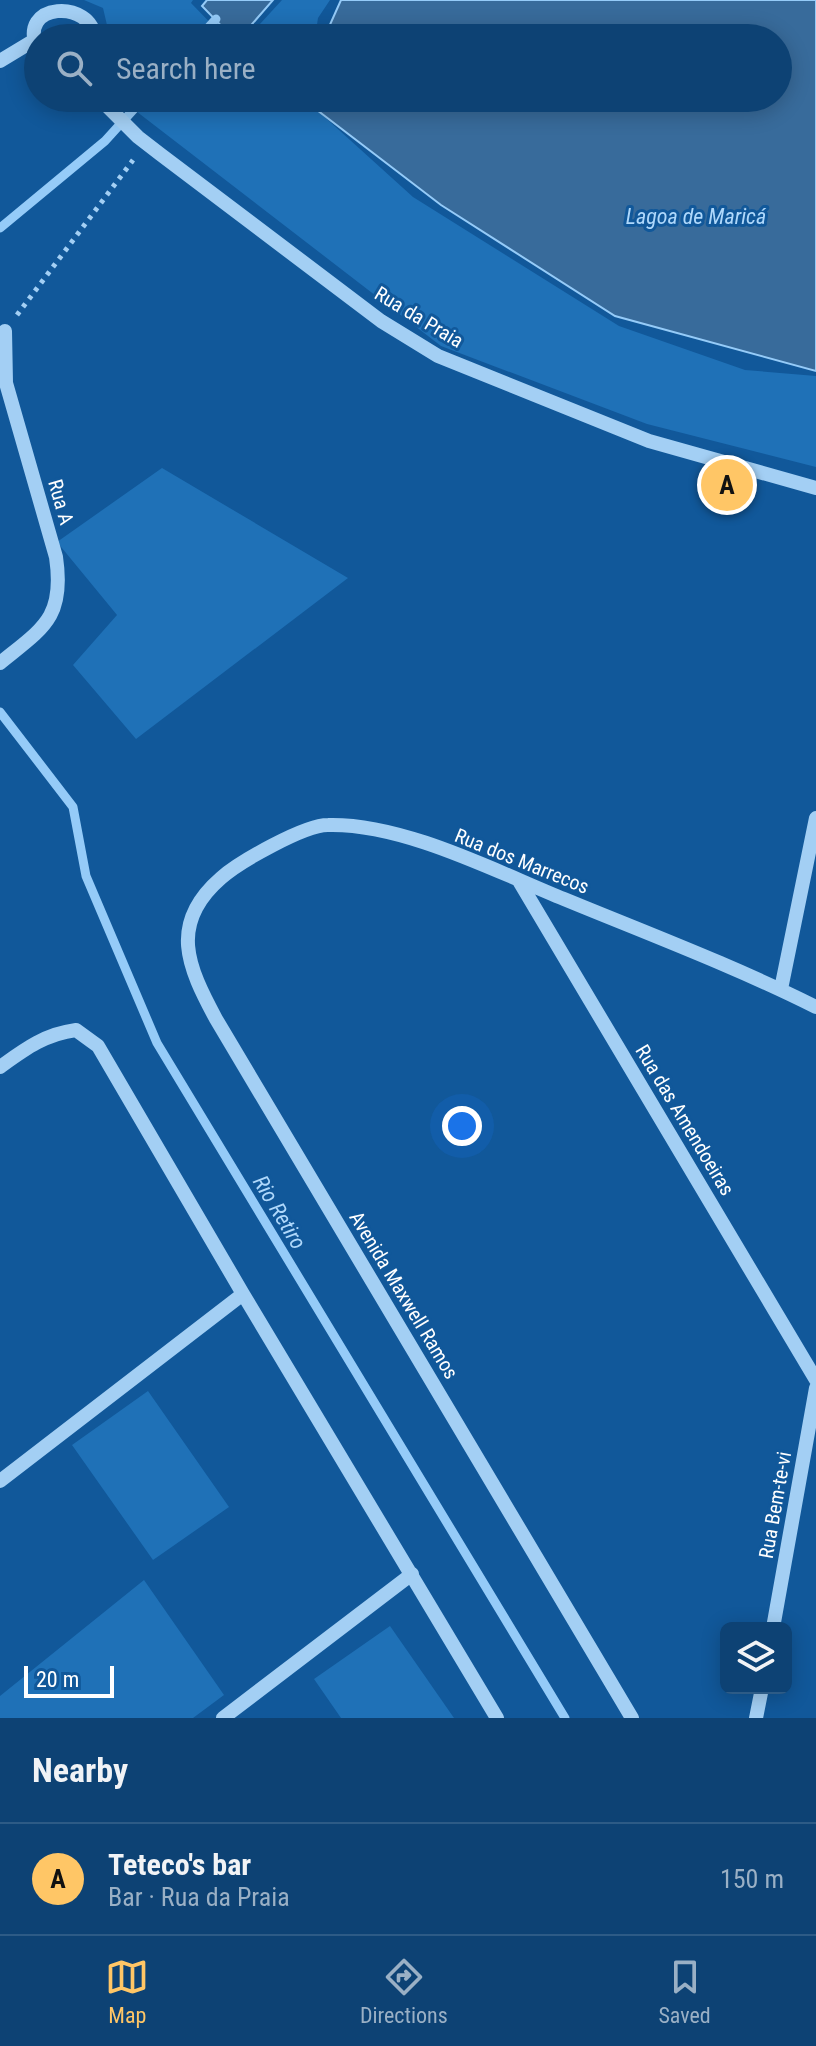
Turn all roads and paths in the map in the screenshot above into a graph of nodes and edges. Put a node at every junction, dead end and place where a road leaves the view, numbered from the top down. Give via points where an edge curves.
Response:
1 (35, 24) edge
2 (92, 24) edge
3 (24, 51) edge
4 (0, 61) edge
5 (113, 112) edge
6 (142, 140) junction
7 (5, 331) joint
8 (816, 488) edge
9 (0, 663) edge
10 (816, 818) edge
11 (519, 881) junction
12 (213, 885) joint
13 (781, 989) junction
14 (816, 1007) edge
15 (0, 1067) edge
16 (243, 1294) junction
17 (816, 1380) edge
18 (816, 1388) edge
19 (0, 1481) edge
20 (412, 1574) junction
21 (774, 1622) edge
22 (761, 1694) edge
23 (223, 1718) edge
24 (497, 1718) edge
25 (632, 1718) edge
26 (756, 1718) edge

1 - 2 street via 53,5 63,3 83,10
3 - 4 street
5 - 6 street, Rua da Praia
6 - 7 path
6 - 8 street, Rua da Praia via 381,321 438,356 649,441
7 - 9 street, Rua A via 6,383 60,582 57,602 44,626
10 - 13 street
11 - 12 street, Rua dos Marrecos via 374,826 324,824 234,866
11 - 13 street, Rua dos Marrecos
11 - 17 street, Rua das Amendoeiras
12 - 25 street, Avenida Maxwell Ramos via 200,898 187,934 195,980
13 - 14 street, Rua dos Marrecos
15 - 16 street via 53,1033 76,1030 98,1046
16 - 19 street
16 - 20 street
18 - 21 street, Rua Bem-te-vi
20 - 23 street
20 - 24 street
22 - 26 street

